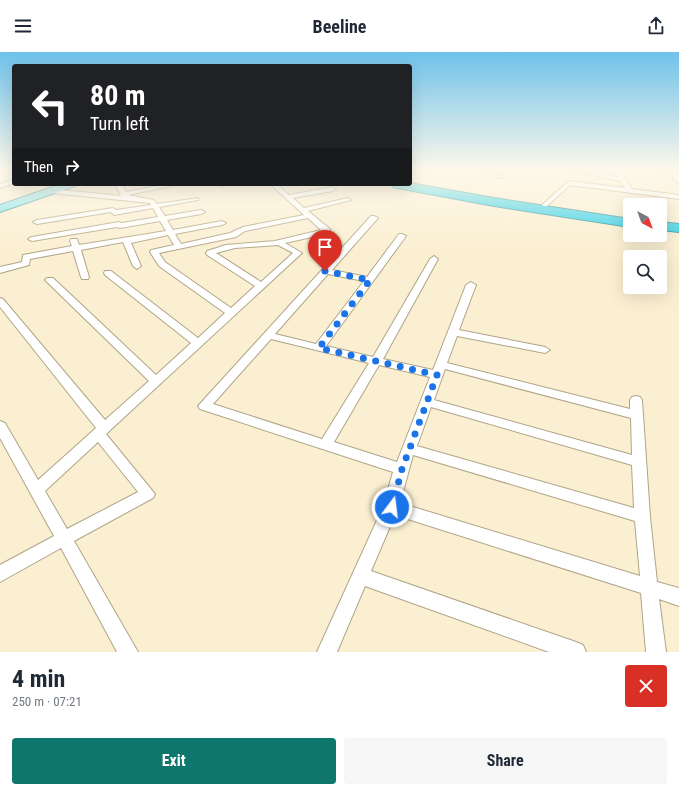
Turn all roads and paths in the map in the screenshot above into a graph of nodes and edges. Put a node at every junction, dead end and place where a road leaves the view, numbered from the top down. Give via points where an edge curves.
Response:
1 (24, 198) edge
2 (121, 198) edge
3 (138, 198) edge
4 (289, 198) edge
5 (472, 198) edge
6 (497, 198) edge
7 (552, 198) edge
8 (196, 199) dead end
9 (348, 200) dead end
10 (0, 206) edge
11 (155, 206) junction
12 (544, 206) junction
13 (303, 210) junction
14 (114, 212) junction
15 (201, 212) dead end
16 (309, 216) junction
17 (623, 217) edge
18 (68, 218) junction
19 (374, 218) dead end
20 (162, 219) junction
21 (37, 222) dead end
22 (623, 222) edge
23 (667, 222) edge
24 (222, 223) dead end
25 (679, 223) edge
26 (120, 225) junction
27 (667, 227) edge
28 (679, 228) edge
29 (71, 232) junction
30 (172, 233) junction
31 (402, 236) dead end
32 (32, 239) dead end
33 (126, 240) junction
34 (278, 243) junction
35 (180, 247) junction
36 (76, 248) junction
37 (434, 259) dead end
38 (137, 266) dead end
39 (0, 270) edge
40 (325, 271) junction
41 (108, 272) dead end
42 (85, 277) dead end
43 (50, 280) dead end
44 (370, 280) junction
45 (471, 285) dead end
46 (261, 286) junction
47 (0, 301) edge
48 (232, 313) junction
49 (453, 332) junction
50 (268, 335) junction
51 (198, 343) junction
52 (319, 348) junction
53 (545, 350) dead end
54 (376, 361) junction
55 (439, 370) junction
56 (156, 381) junction
57 (636, 400) dead end
58 (427, 402) junction
59 (636, 415) junction
60 (0, 426) edge
61 (101, 431) junction
62 (325, 445) junction
63 (409, 449) junction
64 (639, 462) junction
65 (402, 469) junction
66 (36, 490) junction
67 (392, 507) junction
68 (642, 517) junction
69 (64, 538) junction
70 (0, 574) edge
71 (361, 576) junction
72 (650, 588) junction
73 (679, 597) edge
74 (128, 652) edge
75 (327, 652) edge
76 (576, 652) edge
77 (656, 652) edge

1 - 10 main road
2 - 14 street via 111,206
3 - 11 street via 151,200
4 - 13 street
5 - 22 highway
6 - 12 highway
7 - 12 street
8 - 11 street
9 - 13 street
11 - 14 street
11 - 20 street
12 - 17 highway
13 - 16 street
14 - 18 street
14 - 26 street
15 - 20 street
16 - 34 street via 327,231
16 - 35 street via 243,229 233,235
18 - 21 street
18 - 29 street
19 - 40 street
20 - 26 street
20 - 30 street
23 - 25 highway
24 - 30 street
26 - 29 street
26 - 33 street
27 - 28 highway
29 - 32 street
29 - 36 street
30 - 33 street
30 - 35 street
31 - 44 street
33 - 36 street
33 - 38 street
34 - 46 street via 298,253
34 - 46 street via 242,244 210,254
35 - 48 street via 154,252 162,264
36 - 39 street via 26,256 26,263
36 - 42 street
37 - 54 street
40 - 44 street
40 - 50 street
41 - 51 street
43 - 56 street
44 - 52 street
45 - 49 street
46 - 48 street
47 - 61 street
48 - 51 street
49 - 53 street
49 - 55 street
50 - 52 street
50 - 62 street via 204,406
51 - 56 street
52 - 54 street
54 - 55 street
54 - 62 street
55 - 58 street
55 - 59 street
56 - 61 street
57 - 59 street
58 - 63 street
58 - 64 street
59 - 64 street
60 - 66 street
61 - 66 street
61 - 69 street via 148,494
62 - 65 street
63 - 65 street
63 - 68 street
64 - 68 street
65 - 67 street
66 - 69 street
67 - 71 street
67 - 72 street
68 - 72 street
69 - 70 street
69 - 74 street
71 - 75 street
71 - 76 street
72 - 73 street
72 - 77 street

